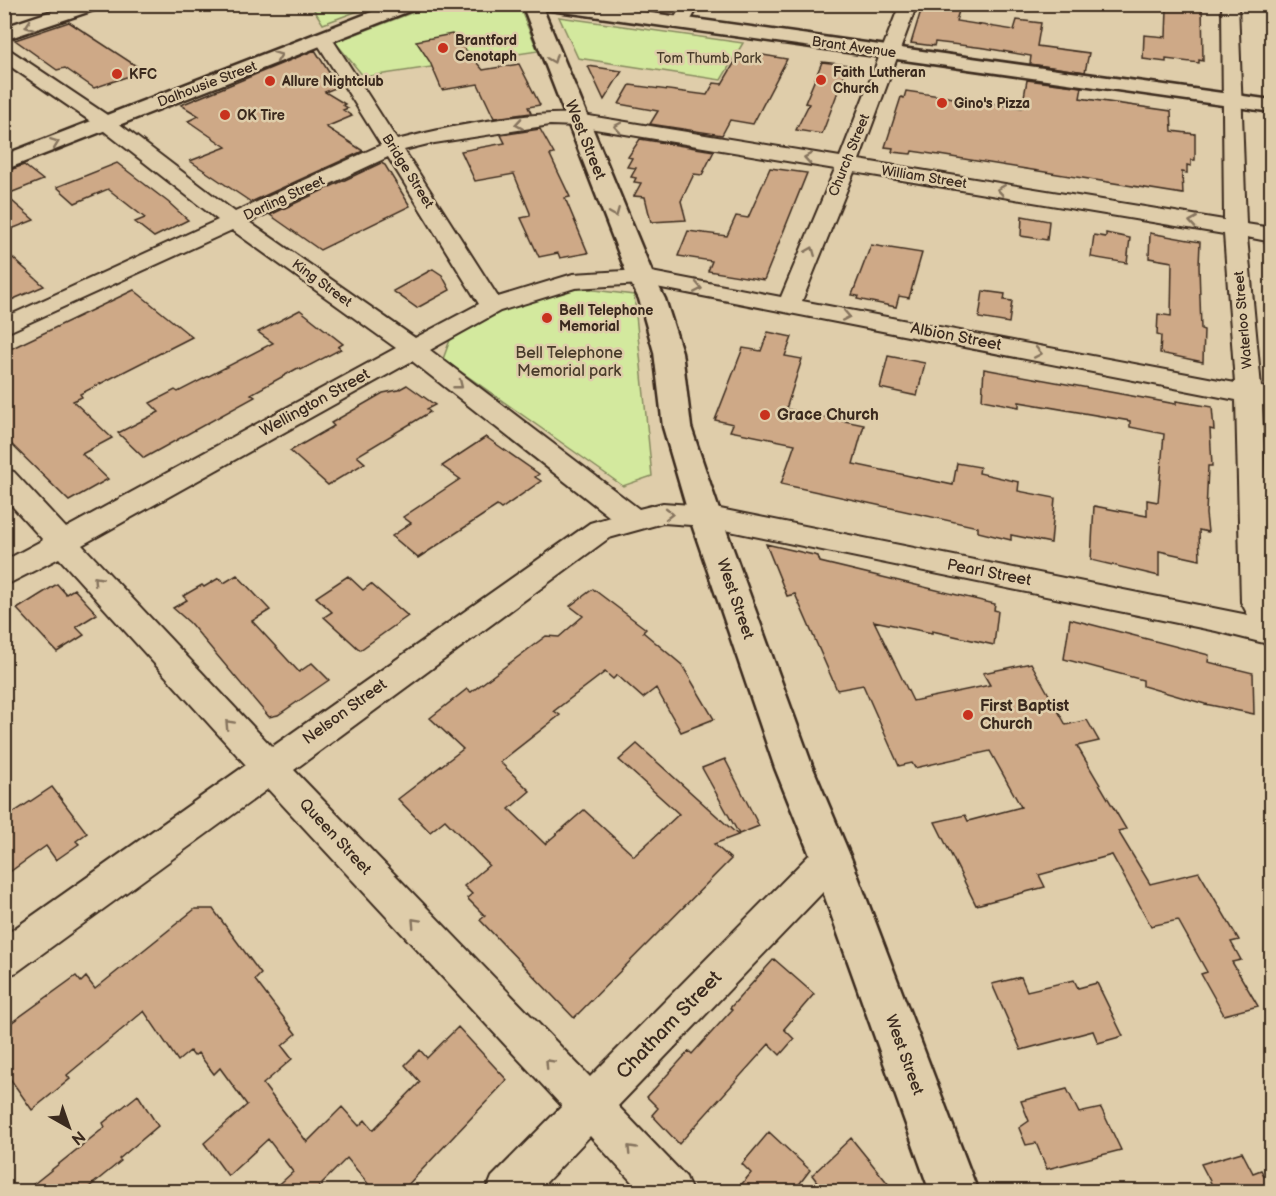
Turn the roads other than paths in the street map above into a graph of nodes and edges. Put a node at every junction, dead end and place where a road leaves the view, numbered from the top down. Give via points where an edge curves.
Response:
1 (93, 4) edge
2 (410, 4) edge
3 (531, 4) edge
4 (543, 4) edge
5 (692, 4) edge
6 (909, 4) edge
7 (1230, 4) edge
8 (680, 24) junction
9 (4, 34) edge
10 (323, 38) junction
11 (889, 52) junction
12 (4, 54) edge
13 (1232, 100) junction
14 (1272, 106) edge
15 (577, 120) junction
16 (106, 123) junction
17 (393, 147) junction
18 (4, 163) edge
19 (848, 165) junction
20 (234, 221) junction
21 (1235, 229) junction
22 (1272, 235) edge
23 (640, 277) junction
24 (789, 305) junction
25 (492, 306) junction
26 (4, 327) edge
27 (413, 349) junction
28 (1260, 395) edge
29 (4, 479) edge
30 (705, 516) junction
31 (634, 519) junction
32 (62, 542) junction
33 (4, 575) edge
34 (1272, 632) edge
35 (269, 767) junction
36 (831, 858) junction
37 (4, 959) edge
38 (590, 1106) junction
39 (507, 1191) edge
40 (671, 1191) edge
41 (954, 1191) edge

1 -> 9 main road
2 - 10 main road, Dalhousie Street
3 -> 15 main road, West Street
4 - 8 main road, Brant Avenue
5 - 8 street
6 - 11 street, Church Street
7 - 13 street, Waterloo Street
8 - 11 main road, Brant Avenue
16 -> 10 main road, Dalhousie Street
10 - 17 street, Bridge Street
11 - 13 main road, Brant Avenue
11 - 19 street, Church Street
12 - 16 street, King Street
13 - 14 main road, Brant Avenue
13 - 21 street, Waterloo Street
15 -> 17 street, Darling Street via 550,119
19 -> 15 street, William Street
15 -> 23 main road, West Street
18 -> 16 main road, Dalhousie Street
16 - 20 street, King Street
17 - 20 street, Darling Street
17 - 25 street, Bridge Street
21 -> 19 street, William Street
24 -> 19 street, Church Street
20 - 26 street, Darling Street
20 - 27 street, King Street
21 - 22 street, William Street
21 - 28 street, Waterloo Street
23 -> 24 street, Albion Street
23 - 25 street, Wellington Street via 573,281
23 - 30 main road, West Street via 652,299 668,352 677,427
24 -> 28 street, Albion Street
25 - 27 street, Wellington Street
27 -> 31 street, King Street
27 - 32 street, Wellington Street
28 - 34 street, Waterloo Street via 1256,602
29 - 32 street, Queen Street
31 -> 30 street, Nelson Street via 663,513
30 - 34 street, Pearl Street
30 - 36 main road, West Street via 794,768
31 - 35 street, Nelson Street via 600,530
32 - 33 street, Wellington Street
35 -> 32 street, Queen Street
35 - 37 street, Nelson Street
38 -> 35 street, Queen Street
36 - 38 street, Chatham Street
36 - 41 main road, West Street
38 - 39 street, Chatham Street
40 -> 38 street, Queen Street

